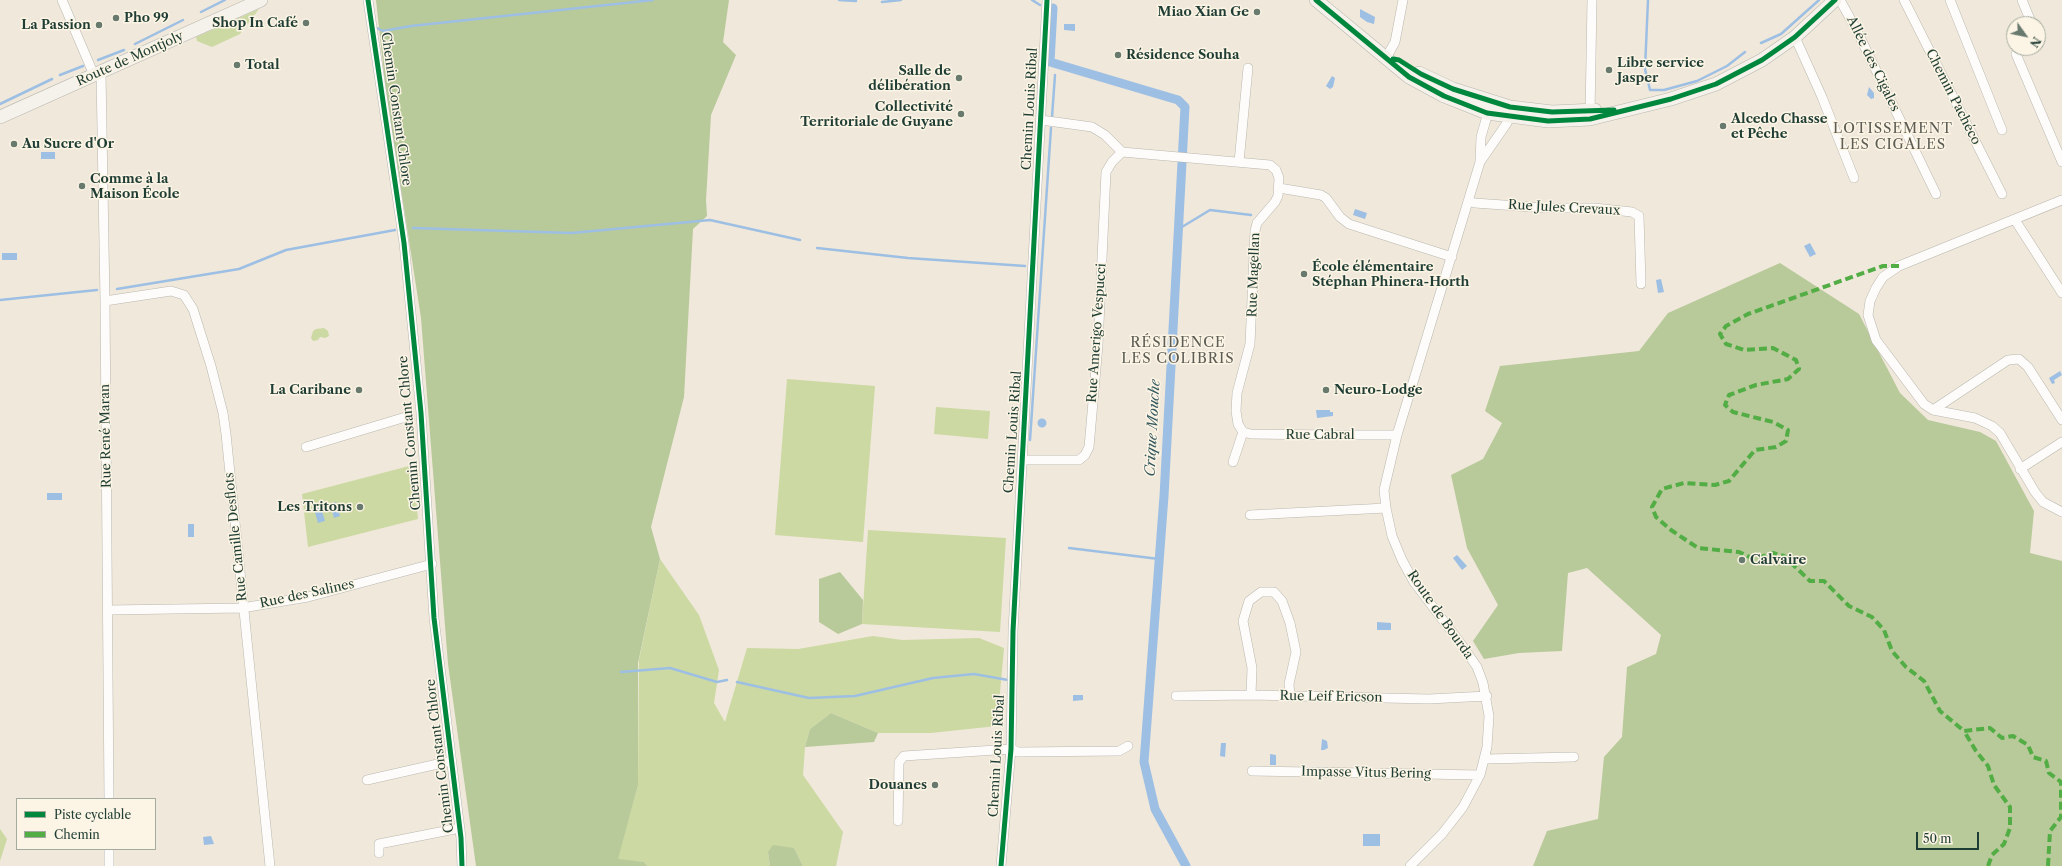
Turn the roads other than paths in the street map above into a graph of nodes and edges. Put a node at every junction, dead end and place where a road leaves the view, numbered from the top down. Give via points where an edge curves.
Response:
1 (62, 0) edge
2 (261, 0) edge
3 (368, 0) edge
4 (1047, 0) edge
5 (1316, 0) edge
6 (1403, 0) edge
7 (1592, 0) edge
8 (1835, 0) edge
9 (1840, 0) edge
10 (1904, 0) edge
11 (1950, 0) edge
12 (2022, 0) edge
13 (2029, 16) edge
14 (1795, 37) junction
15 (2017, 56) edge
16 (1386, 58) junction
17 (1248, 68) dead end
18 (97, 74) junction
19 (1490, 107) junction
20 (1509, 112) junction
21 (1590, 115) junction
22 (0, 117) edge
23 (1041, 120) junction
24 (2002, 130) dead end
25 (1122, 152) junction
26 (1239, 162) junction
27 (1480, 162) junction
28 (2062, 162) edge
29 (1854, 178) dead end
30 (1279, 188) junction
31 (1936, 194) dead end
32 (2002, 194) dead end
33 (2062, 200) edge
34 (1468, 201) junction
35 (2015, 220) junction
36 (1452, 257) junction
37 (1640, 284) dead end
38 (2062, 293) edge
39 (105, 301) junction
40 (1933, 410) junction
41 (409, 416) dead end
42 (2062, 420) edge
43 (1243, 432) junction
44 (1397, 435) junction
45 (2062, 442) edge
46 (306, 447) dead end
47 (1022, 460) junction
48 (1233, 462) dead end
49 (2020, 469) junction
50 (1386, 508) junction
51 (2062, 512) edge
52 (1250, 515) dead end
53 (432, 564) junction
54 (242, 608) junction
55 (108, 610) junction
56 (1251, 695) junction
57 (1176, 696) dead end
58 (1487, 696) junction
59 (1290, 697) junction
60 (1128, 746) dead end
61 (1011, 749) junction
62 (1574, 757) dead end
63 (1486, 759) junction
64 (451, 761) junction
65 (1252, 771) dead end
66 (1480, 775) junction
67 (367, 780) dead end
68 (109, 798) edge
69 (898, 821) dead end
70 (460, 828) junction
71 (110, 850) edge
72 (379, 853) dead end
73 (109, 866) edge
74 (270, 866) edge
75 (462, 866) edge
76 (1001, 866) edge
77 (1410, 866) edge

1 - 18 street
2 - 18 main road, Route de Montjoly
3 - 53 street, Chemin Constant Chlore via 404,243 421,413
4 - 23 street, Chemin Louis Ribal
5 - 16 main road
6 - 16 street via 1394,42
7 - 21 street
8 - 14 main road
9 - 31 street, Allée des Cigales
10 - 32 street, Chemin Pachéco
11 - 24 street
12 - 13 street
14 - 21 main road via 1762,60 1716,84 1628,111
14 - 29 street
15 - 28 street
16 - 19 main road via 1409,77 1444,96
17 - 26 street
18 - 22 main road, Route de Montjoly
18 - 39 street, Rue René Maran
19 - 20 main road
19 - 27 street, Route de Bourda via 1481,137
20 - 21 main road via 1548,121
20 - 27 street, Route de Bourda via 1507,123
23 - 25 street via 1092,128 1105,135
23 - 47 street, Chemin Louis Ribal
25 - 26 street
25 - 47 street, Rue Amerigo Vespucci via 1106,172 1098,345 1089,447 1079,460
26 - 30 street via 1270,165 1276,170
27 - 34 street, Route de Bourda
30 - 36 street via 1321,195 1349,224
30 - 43 street, Rue Magellan via 1275,202 1257,223 1255,231 1250,344 1237,393 1237,418
33 - 35 street
34 - 36 street, Route de Bourda
34 - 37 street, Rue Jules Crevaux via 1632,212 1639,216
35 - 38 street
35 - 40 street via 1899,266 1883,277 1870,301 1868,315 1876,340 1924,404
36 - 44 street, Route de Bourda
39 - 54 street, Rue Camille Desflots via 171,291 184,295 190,304 223,412
39 - 55 street, Rue René Maran
40 - 42 street via 2008,360 2019,360 2028,366
40 - 49 street via 1975,418 1992,426 2000,433
41 - 46 street
43 - 44 street, Rue Cabral
43 - 48 street
44 - 50 street, Route de Bourda via 1384,490
45 - 49 street
47 - 61 street, Chemin Louis Ribal via 1013,631
49 - 51 street via 2043,502
50 - 52 street
50 - 58 street, Route de Bourda via 1392,536 1414,582 1477,667
53 - 54 street, Rue des Salines via 308,597
53 - 64 street, Chemin Constant Chlore via 434,618
54 - 55 street, Rue des Salines
54 - 74 street, Rue Camille Desflots
55 - 68 street, Rue René Maran
56 - 57 street, Rue Leif Ericson
56 - 59 street, Rue Leif Ericson
56 - 59 street via 1252,668 1243,621 1248,601 1261,592 1274,592 1282,601 1296,652 1289,684
58 - 59 street, Rue Leif Ericson via 1429,699
58 - 63 street, Route de Bourda via 1489,716
60 - 61 street via 1119,751 1018,752
61 - 69 street via 904,756 899,762
61 - 76 street, Chemin Louis Ribal
62 - 63 street
63 - 66 street, Route de Bourda
64 - 67 street
64 - 70 street, Chemin Constant Chlore
65 - 66 street, Impasse Vitus Bering
66 - 77 street, Route de Bourda via 1463,807 1442,834
70 - 72 street via 379,844
70 - 75 street, Chemin Constant Chlore
71 - 73 street

